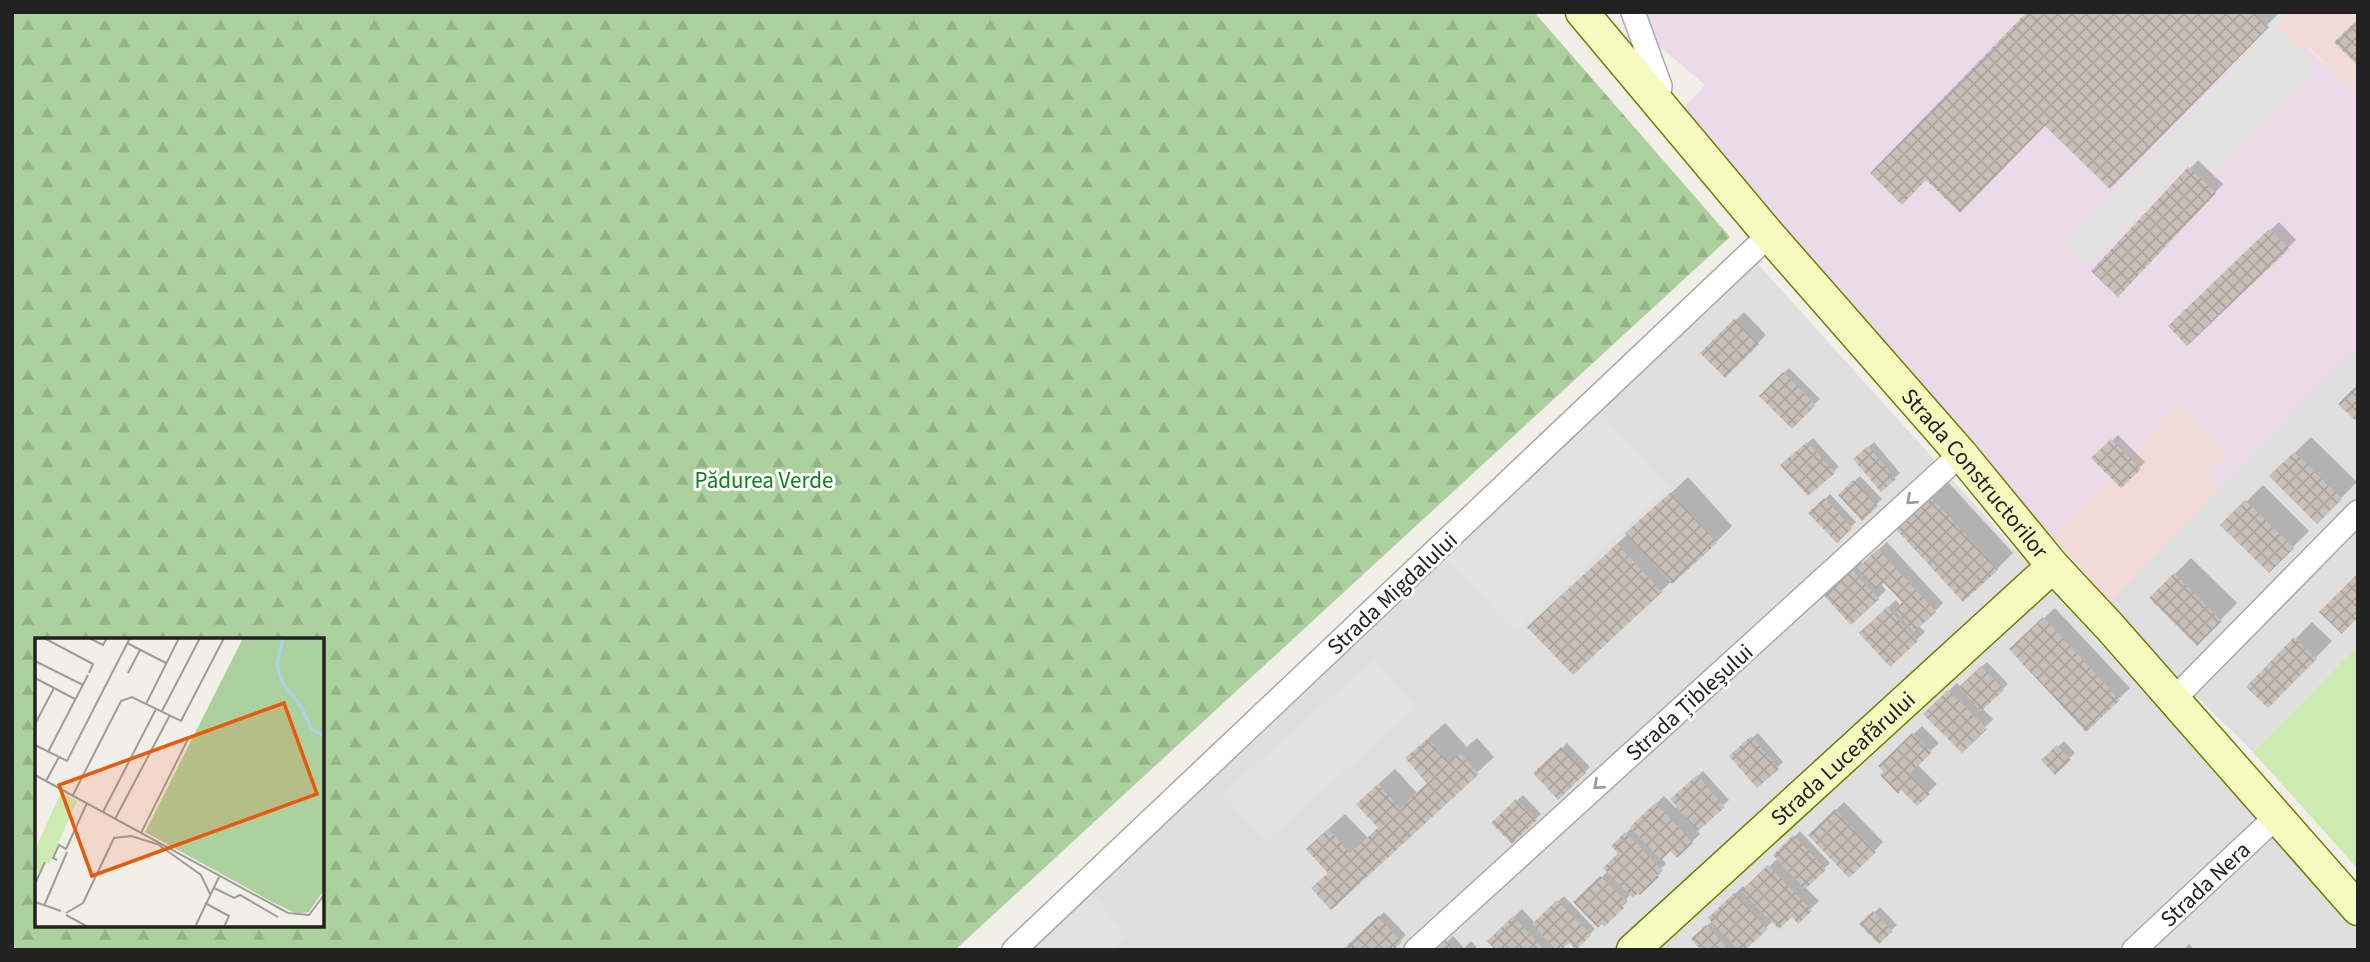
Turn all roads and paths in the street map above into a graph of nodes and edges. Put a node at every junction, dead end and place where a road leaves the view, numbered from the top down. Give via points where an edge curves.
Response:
1 (1582, 12) edge
2 (1633, 12) edge
3 (1658, 100) junction
4 (1769, 234) junction
5 (1961, 454) junction
6 (2358, 512) edge
7 (2053, 566) junction
8 (2174, 699) junction
9 (2276, 818) junction
10 (2358, 909) edge
11 (1014, 950) edge
12 (1416, 950) edge
13 (1633, 950) edge
14 (2134, 950) edge

1 - 3 main road, Strada Constructorilor
2 - 3 street via 1660,86
3 - 4 main road, Strada Constructorilor
4 - 5 main road, Strada Constructorilor
4 - 11 street, Strada Migdalului
5 - 7 main road, Strada Constructorilor
5 -> 12 street, Strada Țibleșului
6 - 8 street
7 - 8 main road, Strada Constructorilor
7 - 13 main road, Strada Luceafărului
8 - 9 main road, Strada Constructorilor
9 - 10 main road, Strada Constructorilor
9 - 14 street, Strada Nera

